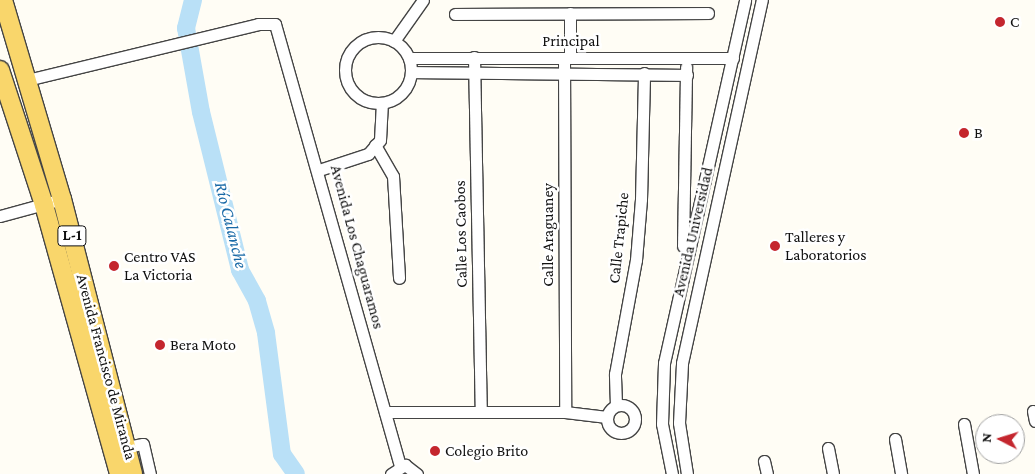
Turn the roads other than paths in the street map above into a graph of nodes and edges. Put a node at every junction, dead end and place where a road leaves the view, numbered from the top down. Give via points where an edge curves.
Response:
1 (3, 0) edge
2 (423, 0) edge
3 (745, 0) edge
4 (762, 0) edge
5 (708, 12) dead end
6 (570, 13) junction
7 (455, 14) dead end
8 (394, 41) junction
9 (474, 57) junction
10 (409, 58) junction
11 (567, 58) junction
12 (686, 58) junction
13 (733, 58) junction
14 (0, 70) edge
15 (475, 70) junction
16 (564, 70) junction
17 (411, 72) junction
18 (644, 73) junction
19 (687, 74) junction
20 (27, 80) junction
21 (382, 103) junction
22 (375, 146) junction
23 (319, 170) junction
24 (62, 199) junction
25 (44, 205) junction
26 (0, 216) edge
27 (682, 274) junction
28 (399, 278) dead end
29 (616, 405) junction
30 (481, 410) junction
31 (385, 412) junction
32 (565, 412) junction
33 (607, 417) junction
34 (964, 424) dead end
35 (895, 439) dead end
36 (127, 447) junction
37 (828, 448) dead end
38 (764, 461) dead end
39 (400, 466) junction
40 (119, 474) edge
41 (134, 474) edge
42 (150, 474) edge
43 (391, 474) edge
44 (417, 474) edge
45 (672, 474) edge
46 (687, 474) edge
47 (767, 474) edge
48 (833, 474) edge
49 (901, 474) edge
50 (973, 474) edge

1 - 20 main road, Avenida Francisco de Miranda / L-1
2 - 8 street
3 - 13 street, Avenida Universidad
4 - 46 street, Avenida Universidad via 682,363 679,423
5 - 6 street
6 - 7 street
6 - 11 street, Calle Araguaney
8 - 10 street
8 - 21 street via 372,37 362,41 346,63 352,90 371,102
9 - 10 street, Principal
9 - 11 street, Principal
9 - 15 street, Calle Los Caobos
10 - 17 street
11 - 12 street, Principal
11 - 16 street, Calle Araguaney
12 - 13 street, Principal
12 - 19 street, Avenida Universidad
13 - 27 street, Avenida Universidad
14 - 25 main road, Avenida Francisco de Miranda / L-1
15 - 16 street, Principal
15 - 17 street, Principal
15 - 30 street, Calle Los Caobos
16 - 18 street, Principal
16 - 32 street, Calle Araguaney
17 - 21 street via 402,92
18 - 19 street, Principal
18 - 29 street, Calle Trapiche via 636,260 615,374
19 - 27 street, Avenida Universidad
20 - 23 street, Avenida Los Chaguaramos via 258,24 275,24 282,38
20 - 24 main road, Avenida Francisco de Miranda / L-1
21 - 22 street via 380,140
22 - 23 street via 357,160
22 - 28 street via 393,176
23 - 31 street, Avenida Los Chaguaramos
24 - 25 street
24 - 36 main road, Avenida Francisco de Miranda / L-1
25 - 26 street
25 - 40 main road, Avenida Francisco de Miranda / L-1
27 - 45 street, Avenida Universidad via 662,396
29 - 33 street
29 - 33 street via 632,410 633,427 617,432
30 - 31 street
30 - 32 street
31 - 39 street, Avenida Los Chaguaramos
32 - 33 street
34 - 50 street
35 - 49 street
36 - 41 main road, Avenida Francisco de Miranda / L-1
36 - 42 street via 142,444
37 - 48 street
38 - 47 street
39 - 43 street
39 - 44 street via 409,466

